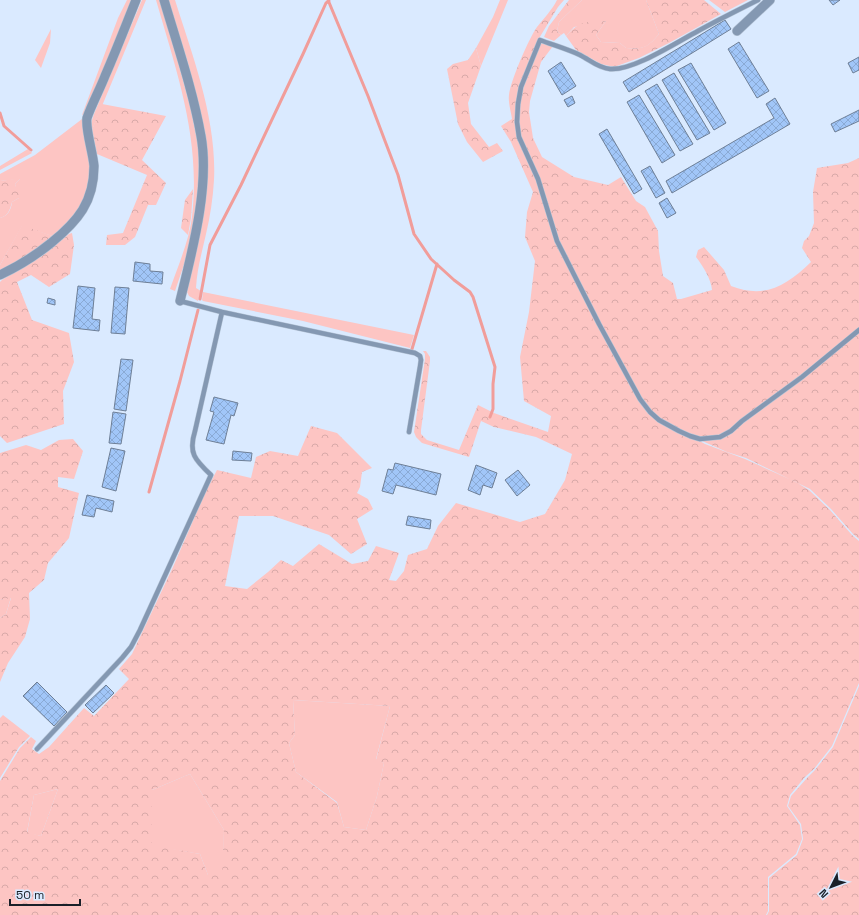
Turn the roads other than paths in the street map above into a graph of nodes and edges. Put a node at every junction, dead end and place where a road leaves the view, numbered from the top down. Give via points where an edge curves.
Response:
1 (136, 0) edge
2 (164, 0) edge
3 (758, 0) edge
4 (770, 0) edge
5 (737, 31) dead end
6 (0, 275) edge
7 (180, 301) joint
8 (222, 312) junction
9 (859, 330) edge
10 (410, 432) dead end
11 (37, 749) dead end

1 - 6 street via 88,117 87,129 94,174 82,212 76,221 34,257
2 - 7 street via 201,136 203,166 202,192 193,248
3 - 9 lane via 622,69 602,68 580,55 540,40 521,87 517,110 519,137 538,178 557,241 640,399 659,420 700,439 720,437 802,377
4 - 5 street
7 - 8 lane
8 - 10 lane via 420,356
8 - 11 lane via 191,442 192,454 211,475 131,648

